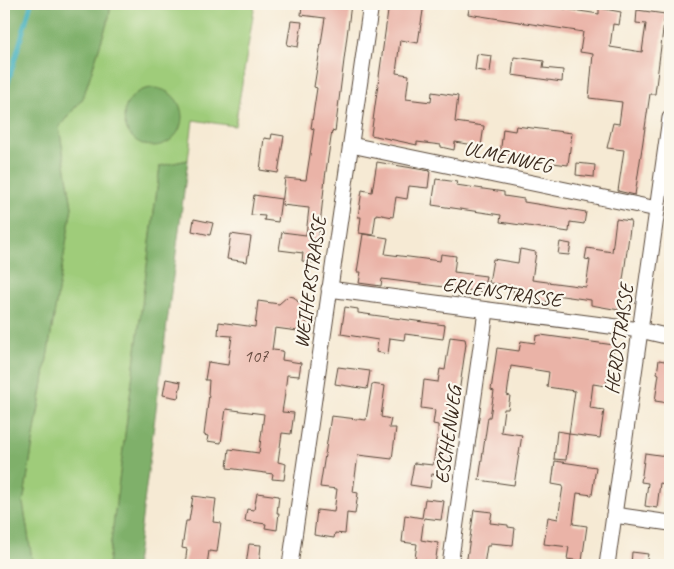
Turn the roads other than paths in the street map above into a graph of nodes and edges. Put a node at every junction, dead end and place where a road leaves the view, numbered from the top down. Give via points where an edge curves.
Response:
1 (370, 4) edge
2 (670, 118) edge
3 (352, 145) junction
4 (657, 209) junction
5 (329, 289) junction
6 (486, 311) junction
7 (640, 330) junction
8 (670, 337) edge
9 (614, 515) junction
10 (670, 523) edge
11 (290, 565) edge
12 (450, 565) edge
13 (607, 565) edge

1 - 3 street, WEIHERSTRASSE
2 - 4 street, HERDSTRASSE
3 - 4 street, ULMENWEG
3 - 5 street, WEIHERSTRASSE
4 - 7 street, HERDSTRASSE
5 - 6 street, ERLENSTRASSE
5 - 11 street, WEIHERSTRASSE
6 - 7 street, ERLENSTRASSE
6 - 12 street, ESCHENWEG
7 - 8 street, ERLENSTRASSE
7 - 9 street, HERDSTRASSE
9 - 10 street
9 - 13 street, HERDSTRASSE

